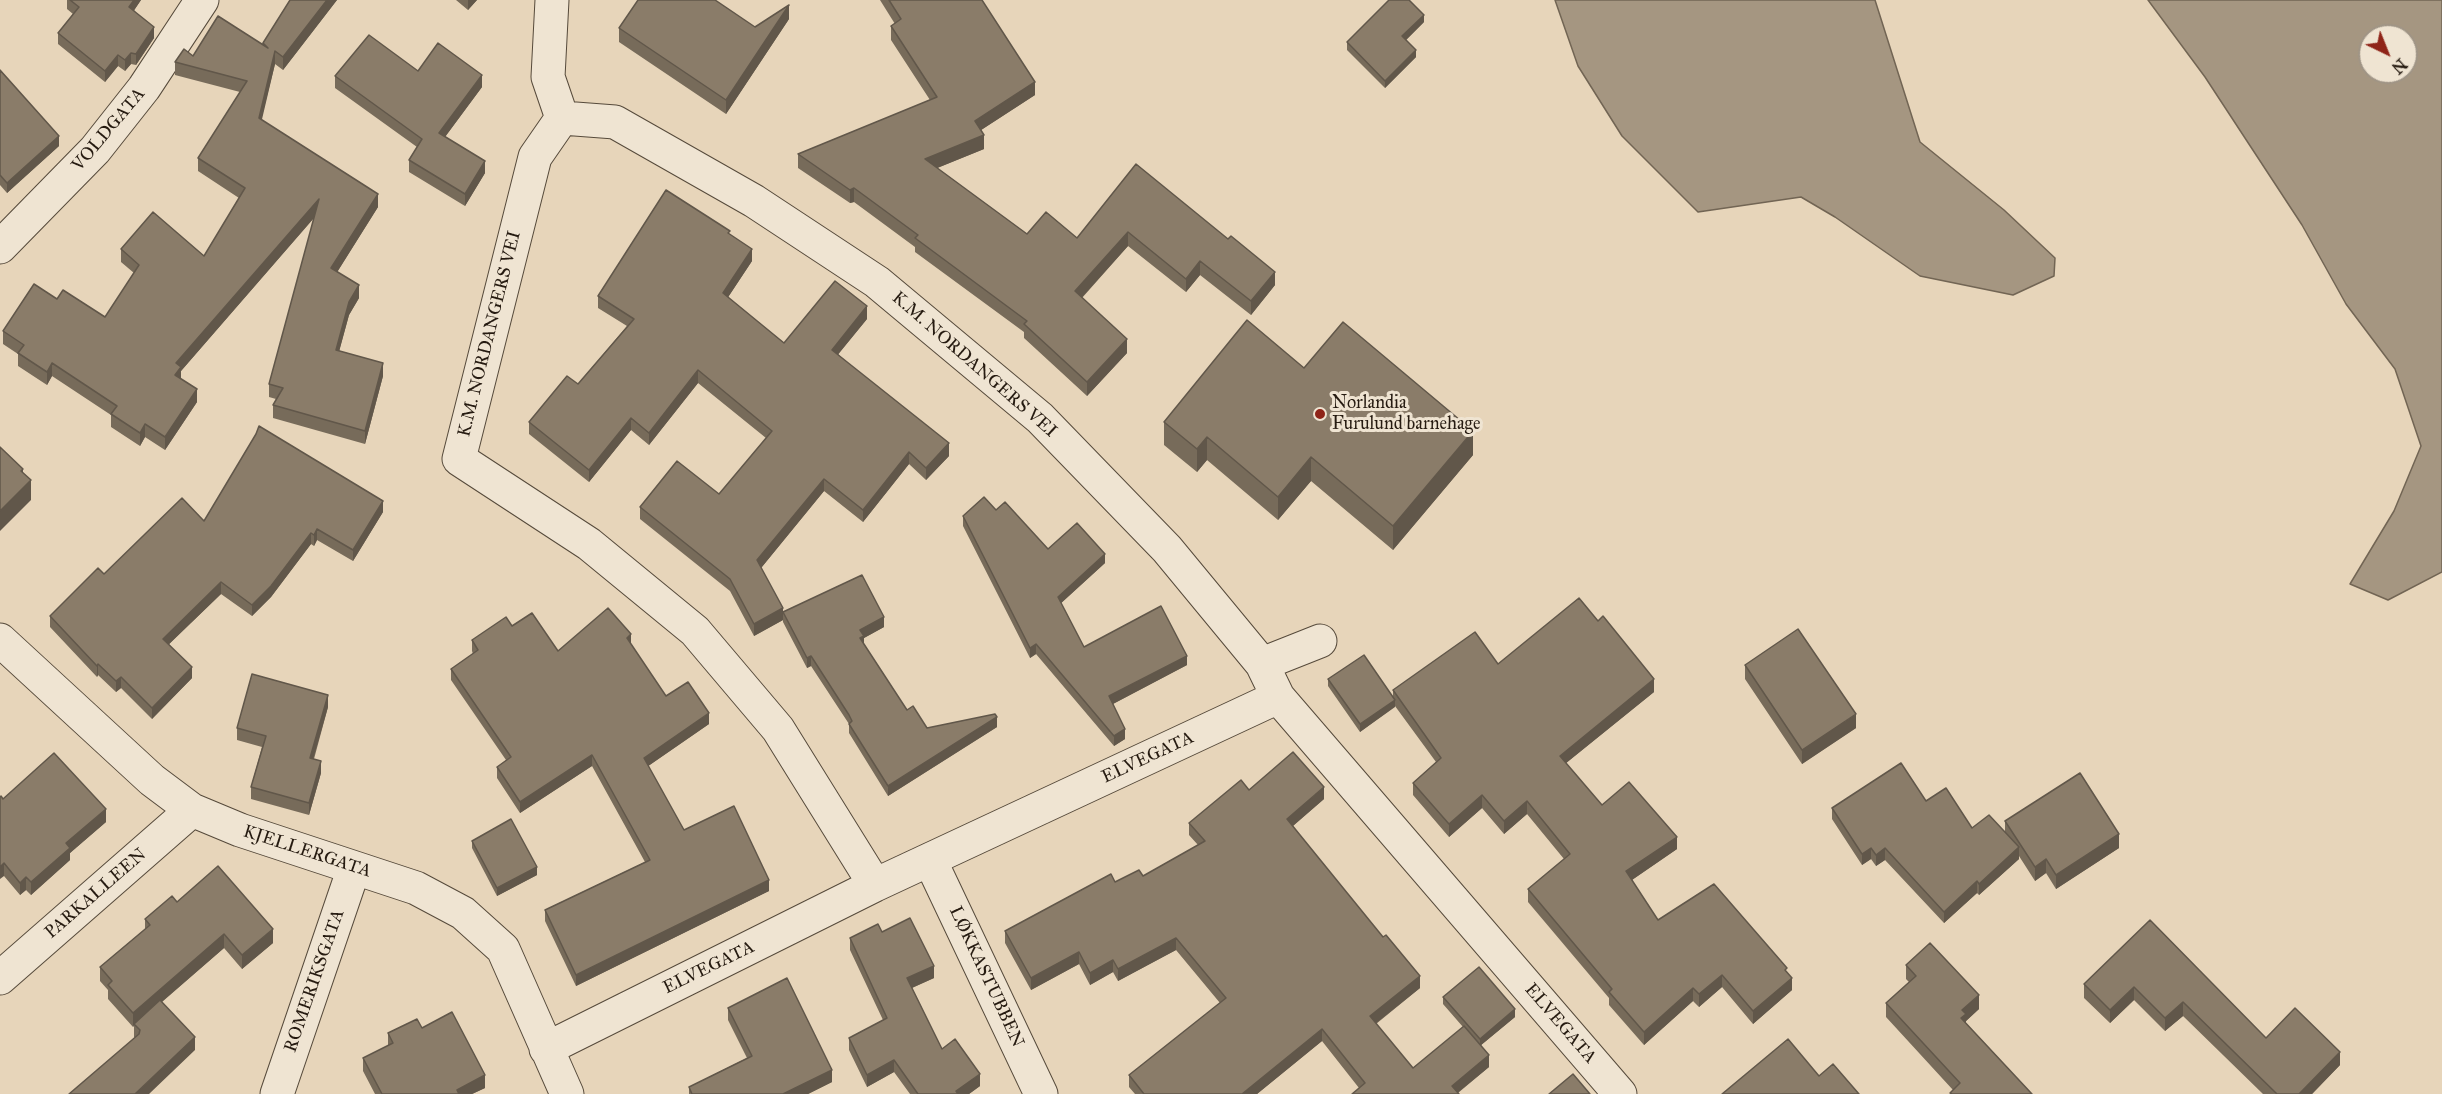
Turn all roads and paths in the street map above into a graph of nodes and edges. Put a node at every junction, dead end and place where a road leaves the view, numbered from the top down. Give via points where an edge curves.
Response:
1 (202, 0) edge
2 (552, 0) edge
3 (562, 118) junction
4 (0, 248) edge
5 (0, 640) edge
6 (1320, 641) dead end
7 (1262, 664) junction
8 (1278, 697) junction
9 (192, 810) junction
10 (930, 860) junction
11 (354, 868) junction
12 (875, 885) junction
13 (0, 978) edge
14 (546, 1049) junction
15 (277, 1094) edge
16 (567, 1094) edge
17 (1041, 1094) edge
18 (1620, 1094) edge

1 - 4 street, VOLDGATA via 144,88 95,150
2 - 3 street via 548,77
3 - 7 street, K.M. NORDANGERS VEI via 615,122 754,201 877,282 1040,418 1167,549
3 - 12 street, K.M. NORDANGERS VEI via 536,157 459,459 589,544 695,631 778,729
5 - 9 street, KJELLERGATA via 152,780
6 - 7 street
7 - 8 street, K.M. NORDANGERS VEI
8 - 10 street, ELVEGATA
8 - 18 street, ELVEGATA
9 - 11 street, KJELLERGATA via 240,831
9 - 13 street, PARKALLEEN
10 - 12 street, ELVEGATA
10 - 17 street, LØKKASTUBBEN
11 - 14 street, KJELLERGATA via 416,888 463,913 503,949
11 - 15 street, ROMERIKSGATA
12 - 14 street, ELVEGATA
14 - 16 street, KJELLERGATA

